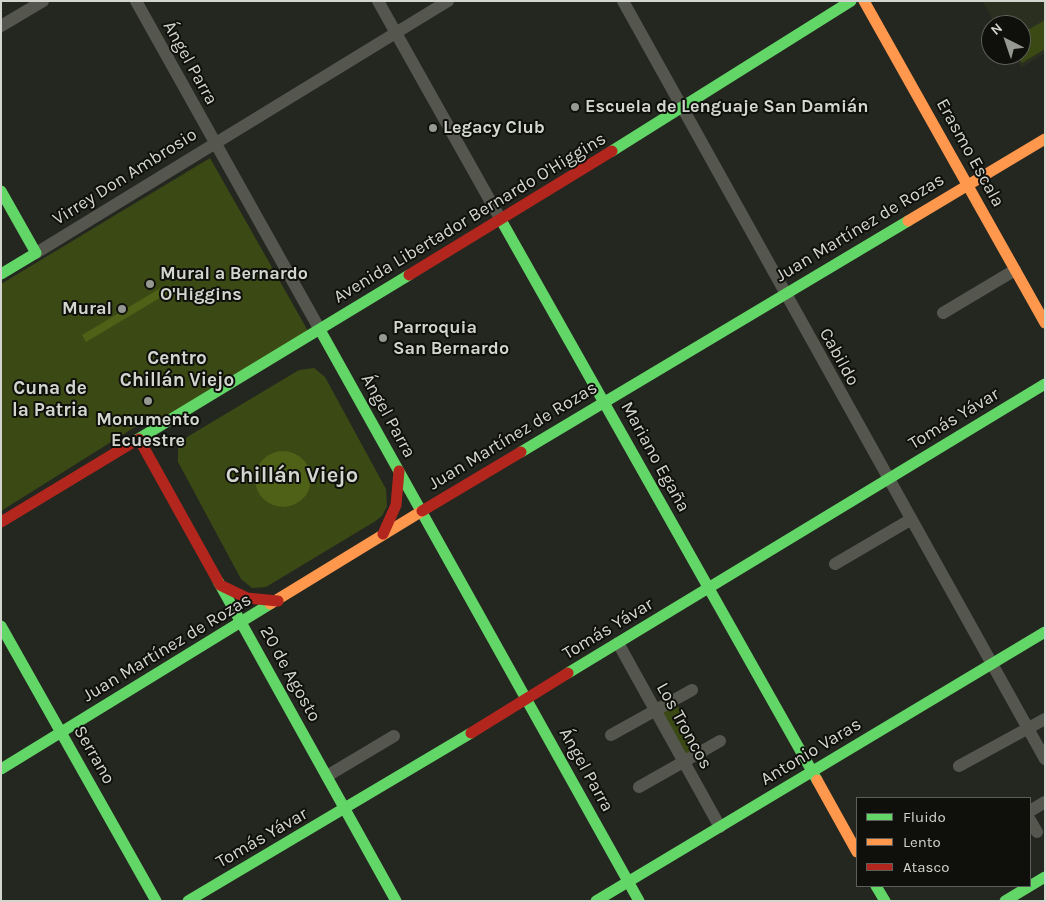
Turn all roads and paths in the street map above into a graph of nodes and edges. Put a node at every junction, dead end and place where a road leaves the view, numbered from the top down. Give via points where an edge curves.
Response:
1 (43, 1) edge
2 (136, 1) edge
3 (378, 1) edge
4 (448, 1) edge
5 (623, 1) edge
6 (851, 1) edge
7 (864, 1) edge
8 (1, 26) edge
9 (396, 32) junction
10 (683, 108) junction
11 (1045, 139) edge
12 (214, 143) junction
13 (968, 184) junction
14 (1, 191) edge
15 (501, 220) junction
16 (36, 253) junction
17 (1015, 270) junction
18 (1, 274) edge
19 (784, 294) junction
20 (943, 313) dead end
21 (1045, 323) edge
22 (320, 330) junction
23 (1045, 384) edge
24 (604, 402) junction
25 (139, 439) junction
26 (399, 470) junction
27 (888, 480) junction
28 (422, 511) junction
29 (910, 520) junction
30 (1, 522) edge
31 (381, 537) junction
32 (834, 564) dead end
33 (220, 585) junction
34 (708, 588) junction
35 (278, 601) junction
36 (242, 623) junction
37 (1, 626) edge
38 (1045, 632) edge
39 (618, 643) junction
40 (992, 664) junction
41 (692, 690) dead end
42 (527, 699) junction
43 (655, 710) junction
44 (1045, 719) edge
45 (1028, 728) junction
46 (60, 732) junction
47 (611, 735) dead end
48 (394, 736) dead end
49 (720, 741) dead end
50 (1045, 758) edge
51 (684, 762) junction
52 (959, 766) dead end
53 (1, 769) edge
54 (812, 772) junction
55 (327, 776) junction
56 (639, 787) dead end
57 (1045, 802) edge
58 (345, 809) junction
59 (1031, 810) edge
60 (1031, 822) edge
61 (720, 826) junction
62 (1037, 832) dead end
63 (856, 850) edge
64 (1045, 877) edge
65 (628, 881) junction
66 (1031, 885) edge
67 (877, 887) edge
68 (1028, 887) edge
69 (156, 901) edge
70 (188, 901) edge
71 (396, 901) edge
72 (596, 901) edge
73 (639, 901) edge
74 (885, 901) edge
75 (1005, 901) edge

1 - 8 street
2 - 12 street, Ángel Parra
3 - 9 street, Mariano Egaña
4 - 9 street, Virrey Don Ambrosio
5 - 10 street, Cabildo
6 - 10 street, Avenida Libertador Bernardo O'Higgins
7 - 13 street, Erasmo Escala
9 - 12 street, Virrey Don Ambrosio
9 - 15 street, Mariano Egaña
10 - 15 street, Avenida Libertador Bernardo O'Higgins
10 - 19 street, Cabildo
11 - 13 street, Juan Martínez de Rozas
12 - 16 street, Virrey Don Ambrosio
12 - 22 street, Ángel Parra
13 - 17 street, Erasmo Escala
13 - 19 street, Juan Martínez de Rozas
14 - 16 street
15 - 22 street, Avenida Libertador Bernardo O'Higgins
15 - 24 street, Mariano Egaña
16 - 18 street, Virrey Don Ambrosio
17 - 20 street
17 - 21 street, Erasmo Escala
19 - 24 street, Juan Martínez de Rozas
19 - 27 street, Cabildo
22 - 25 street, Avenida Libertador Bernardo O'Higgins
22 - 26 street, Ángel Parra
23 - 27 street, Tomás Yávar
24 - 28 street, Juan Martínez de Rozas
24 - 34 street, Mariano Egaña
25 - 30 street, Avenida Libertador Bernardo O'Higgins
25 - 33 street, 20 de Agosto
26 - 28 street, Ángel Parra
26 - 31 street via 396,505
27 - 29 street, Cabildo
27 - 34 street, Tomás Yávar
28 - 31 street, Juan Martínez de Rozas
28 - 42 street, Ángel Parra
29 - 32 street
29 - 40 street, Cabildo
31 - 35 street, Juan Martínez de Rozas
33 - 35 street via 247,598
33 - 36 street, 20 de Agosto
34 - 39 street, Tomás Yávar
34 - 54 street, Mariano Egaña
35 - 36 street, Juan Martínez de Rozas
36 - 46 street, Juan Martínez de Rozas
36 - 55 street, 20 de Agosto
37 - 46 street, Serrano
38 - 40 street, Antonio Varas
39 - 42 street, Tomás Yávar
39 - 43 street, Los Troncos
40 - 45 street, Cabildo
40 - 54 street, Antonio Varas
41 - 43 street
42 - 58 street, Tomás Yávar
42 - 65 street, Ángel Parra
43 - 47 street
43 - 51 street, Los Troncos
44 - 45 street
45 - 50 street, Cabildo
45 - 52 street
46 - 53 street, Juan Martínez de Rozas
46 - 69 street, Serrano
48 - 55 street
49 - 51 street
51 - 56 street
51 - 61 street, Los Troncos
54 - 61 street, Antonio Varas
54 - 63 street, Mariano Egaña
55 - 58 street, 20 de Agosto
57 - 59 street
58 - 70 street, Tomás Yávar
58 - 71 street, 20 de Agosto
60 - 62 street
61 - 65 street, Antonio Varas
64 - 66 street
65 - 72 street, Antonio Varas
65 - 73 street, Ángel Parra
67 - 74 street
68 - 75 street

